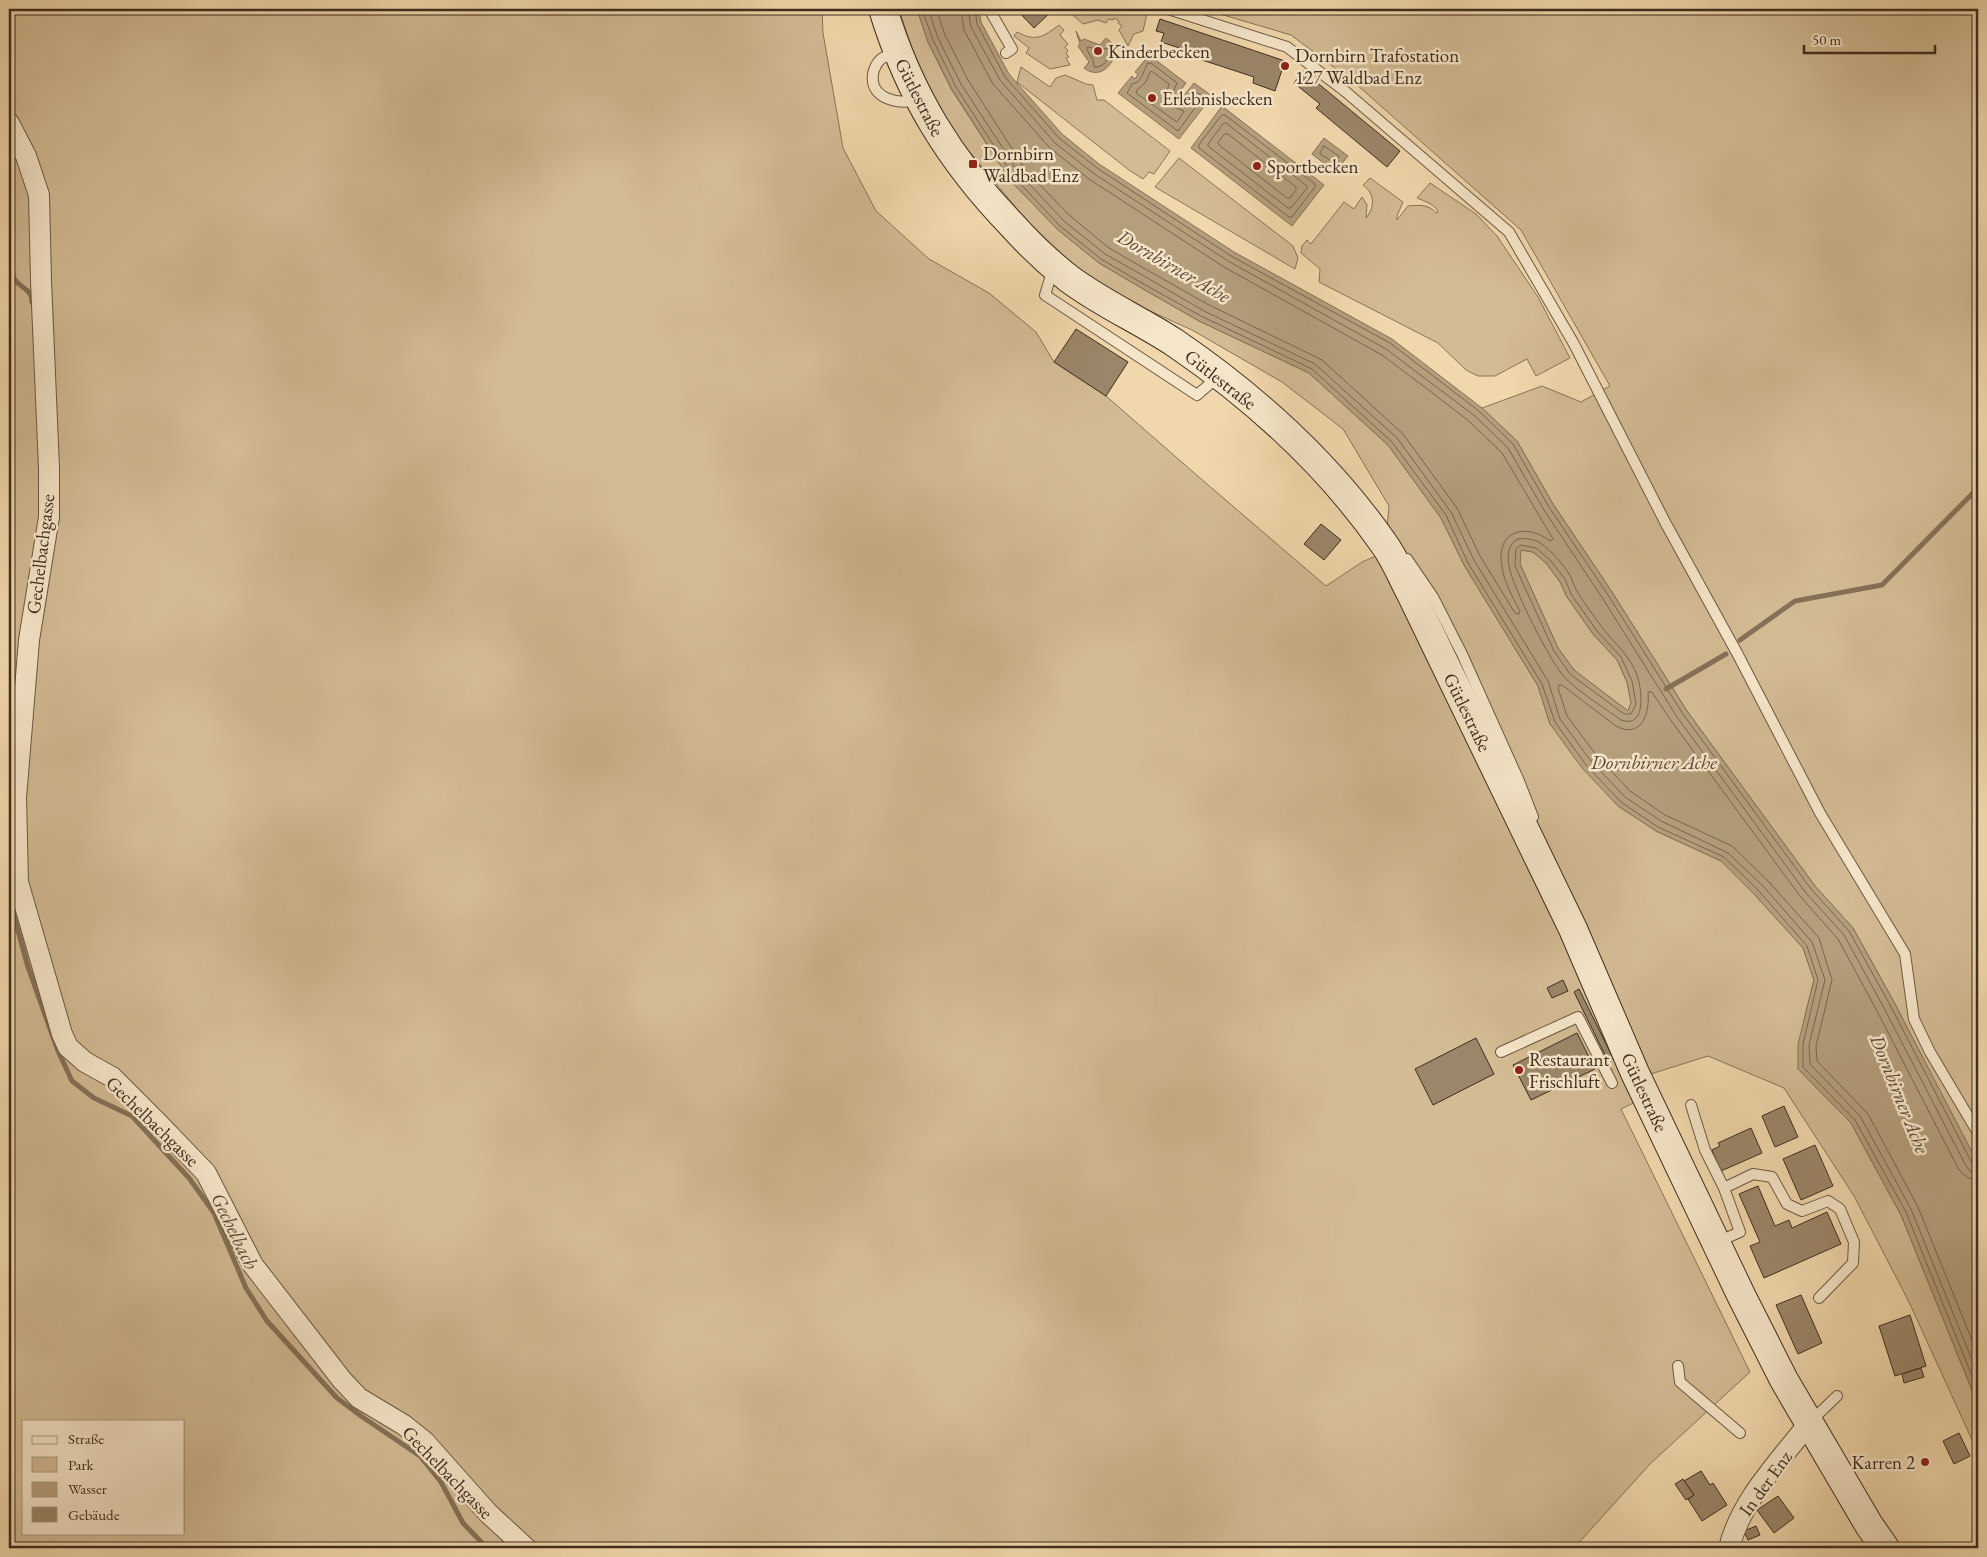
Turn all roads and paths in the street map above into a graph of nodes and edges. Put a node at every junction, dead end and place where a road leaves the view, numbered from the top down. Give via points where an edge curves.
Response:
1 (883, 9) edge
2 (989, 9) edge
3 (1168, 9) edge
4 (1006, 52) dead end
5 (9, 123) edge
6 (1394, 546) junction
7 (1536, 826) dead end
8 (1543, 843) dead end
9 (1546, 874) junction
10 (1501, 1052) dead end
11 (1612, 1082) dead end
12 (1691, 1105) dead end
13 (1978, 1133) edge
14 (1724, 1188) junction
15 (1716, 1243) junction
16 (1819, 1298) dead end
17 (1678, 1366) dead end
18 (1837, 1396) dead end
19 (1809, 1423) junction
20 (1740, 1433) dead end
21 (526, 1548) edge
22 (1729, 1548) edge
23 (1885, 1548) edge

1 - 6 street, Gütlestraße via 897,52 919,100 941,138 994,207 1069,278 1174,343 1268,416
2 - 4 lane via 1012,49
3 - 13 lane via 1287,46 1346,92 1509,232 1574,344 1820,813 1905,954 1914,1019
5 - 21 street, Gechelbachgasse via 26,156 39,195 49,468 48,517 29,640 17,790 18,882 62,1034 68,1047 85,1062 112,1077 206,1174 254,1265 342,1380 359,1398 404,1425 424,1442 488,1513
6 - 7 lane via 1433,597 1462,654 1520,781
6 - 9 street, Gütlestraße via 1411,594
8 - 9 lane via 1553,870
9 - 15 street, Gütlestraße
10 - 11 lane via 1578,1017
12 - 14 lane via 1705,1150
14 - 15 lane via 1740,1232
14 - 16 lane via 1754,1174 1772,1177 1787,1204 1802,1211 1828,1200 1840,1209 1854,1242 1853,1264
15 - 19 street, Gütlestraße
17 - 20 lane via 1680,1382
18 - 19 lane
19 - 22 street, In der Enz via 1749,1501 1737,1522
19 - 23 street, Gütlestraße

